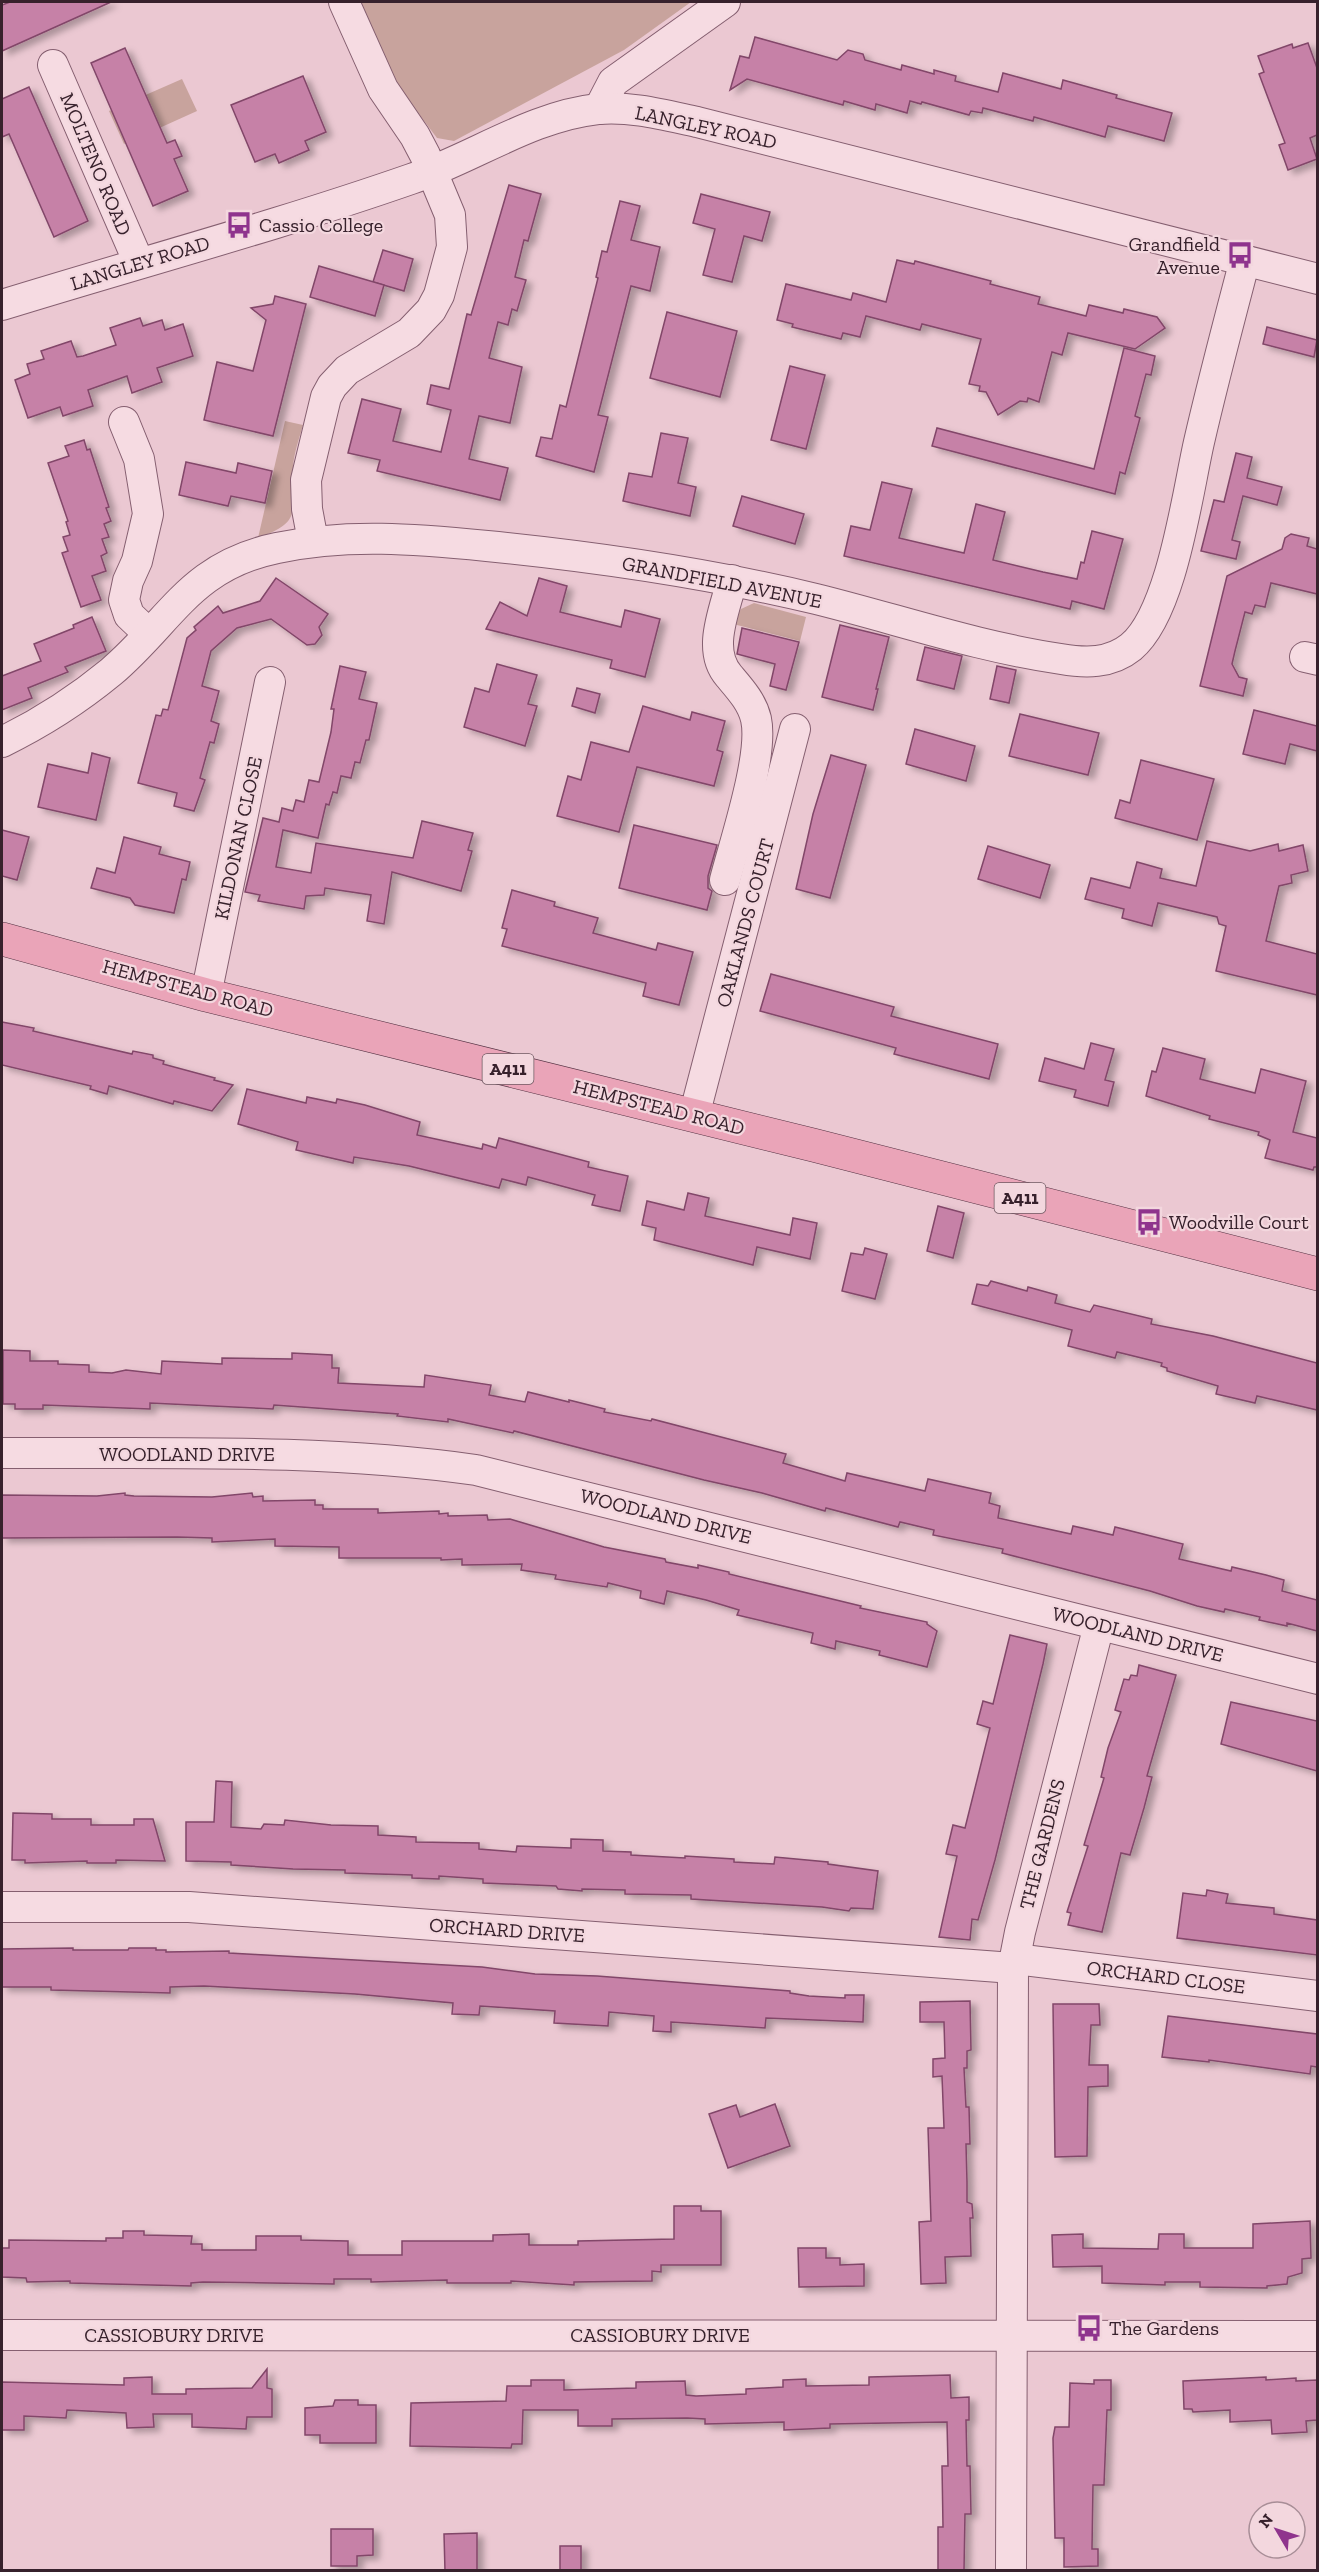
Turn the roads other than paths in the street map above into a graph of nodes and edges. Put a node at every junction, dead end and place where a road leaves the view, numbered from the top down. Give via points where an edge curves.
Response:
1 (344, 2) edge
2 (726, 2) edge
3 (53, 65) dead end
4 (598, 109) junction
5 (432, 172) junction
6 (1245, 260) junction
7 (139, 263) junction
8 (1317, 279) edge
9 (2, 305) edge
10 (124, 422) dead end
11 (313, 541) junction
12 (732, 580) junction
13 (148, 633) junction
14 (270, 682) dead end
15 (795, 729) dead end
16 (2, 742) edge
17 (725, 880) dead end
18 (2, 939) edge
19 (206, 994) junction
20 (694, 1116) junction
21 (1317, 1274) edge
22 (2, 1453) edge
23 (1099, 1625) junction
24 (1317, 1679) edge
25 (2, 1906) edge
26 (1014, 1963) junction
27 (1317, 1996) edge
28 (2, 2335) edge
29 (1011, 2336) junction
30 (1317, 2336) edge
31 (1011, 2571) edge

1 - 5 street via 383,89 415,136
2 - 4 street via 613,82
3 - 7 street, MOLTENO ROAD
4 - 5 street, LANGLEY ROAD via 550,120
4 - 6 street, LANGLEY ROAD via 645,111 697,122
5 - 7 street, LANGLEY ROAD
5 - 11 street via 452,228 452,247 439,295 414,328 357,364 332,386 306,480
6 - 8 street, LANGLEY ROAD
6 - 12 street, GRANDFIELD AVENUE via 1168,579 1153,620 1130,647 1100,661 1052,658
7 - 9 street, LANGLEY ROAD
10 - 13 street via 139,459 148,514 124,600 129,615
11 - 12 street, GRANDFIELD AVENUE via 424,540 584,556
11 - 13 street, GRANDFIELD AVENUE via 255,554 228,565 185,594
12 - 17 street via 717,649 727,674 742,689 756,717 758,750
13 - 16 street, GRANDFIELD AVENUE via 114,669 87,690
14 - 19 street, KILDONAN CLOSE
15 - 20 street, OAKLANDS COURT
18 - 19 main road, HEMPSTEAD ROAD / A411
19 - 20 main road, HEMPSTEAD ROAD / A411
20 - 21 main road, HEMPSTEAD ROAD / A411
22 - 23 street, WOODLAND DRIVE via 281,1454 372,1458 476,1470
23 - 24 street, WOODLAND DRIVE
23 - 26 street, THE GARDENS
25 - 26 street, ORCHARD DRIVE via 189,1907
26 - 27 street, ORCHARD CLOSE
26 - 29 street, THE GARDENS
28 - 29 street, CASSIOBURY DRIVE
29 - 30 street, CASSIOBURY DRIVE
29 - 31 street, THE GARDENS

